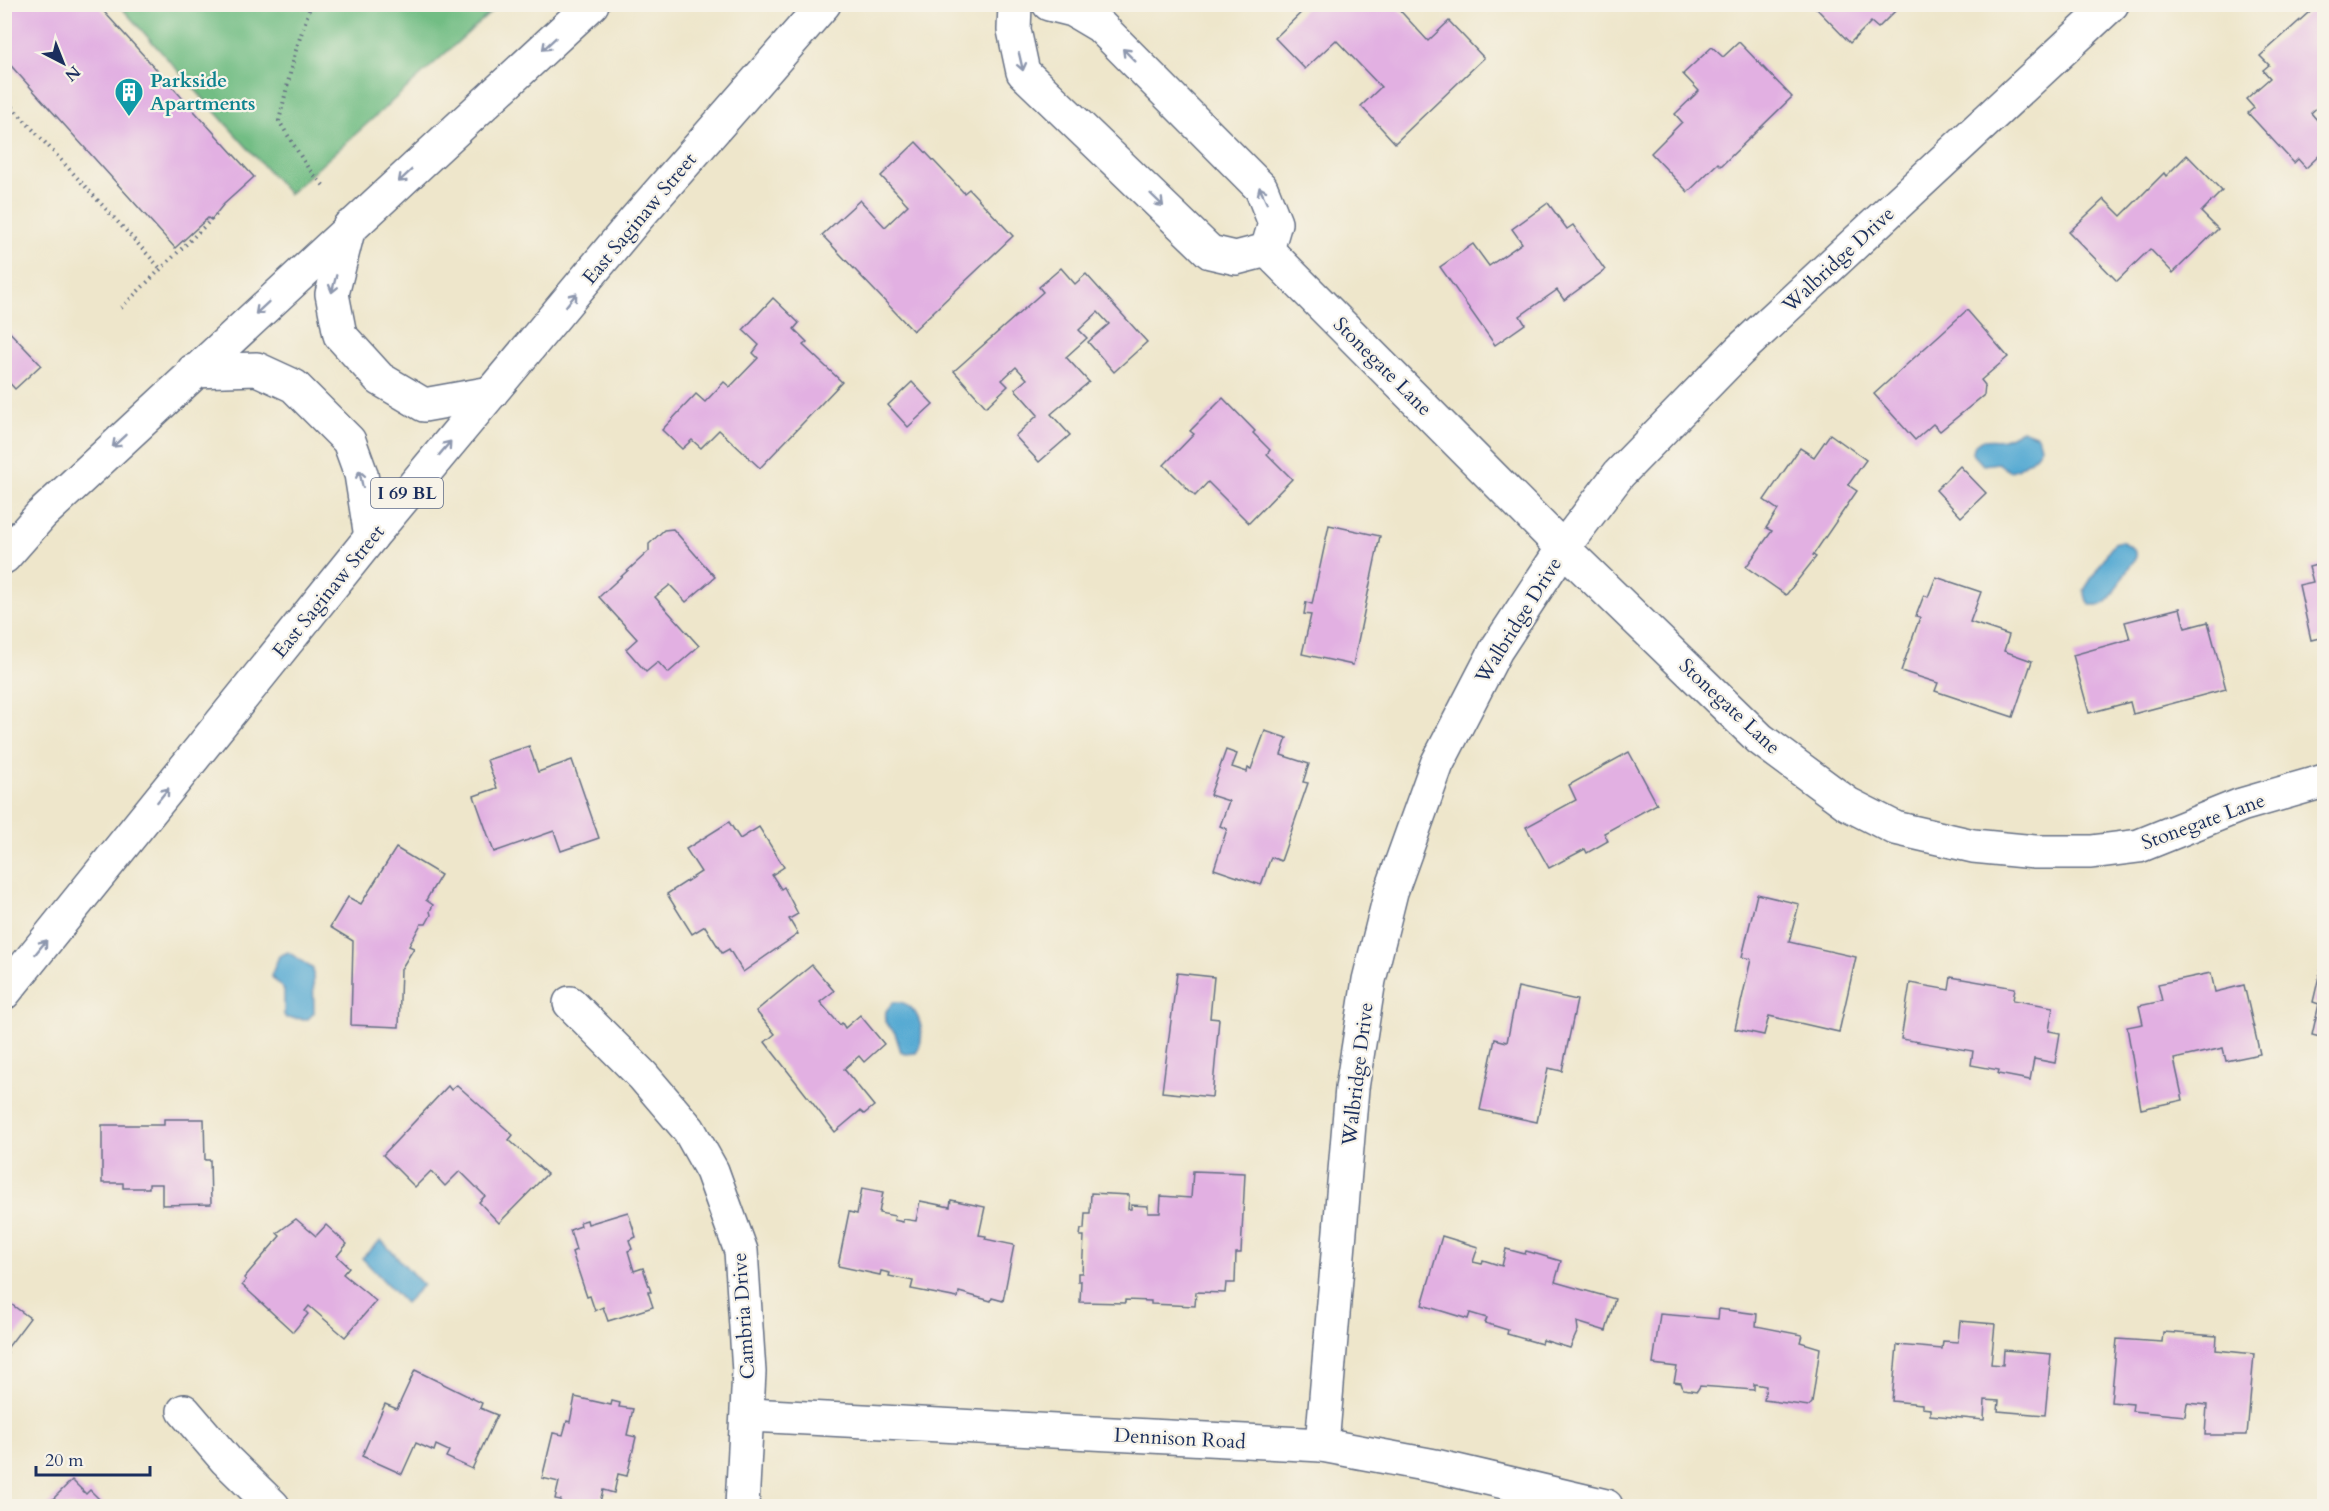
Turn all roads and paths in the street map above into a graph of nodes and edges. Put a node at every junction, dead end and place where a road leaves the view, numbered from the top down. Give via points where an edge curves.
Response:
1 (311, 4) edge
2 (592, 4) edge
3 (824, 4) edge
4 (1015, 4) edge
5 (1049, 4) edge
6 (2112, 4) edge
7 (4, 98) edge
8 (324, 186) dead end
9 (219, 212) dead end
10 (350, 227) junction
11 (1267, 250) junction
12 (160, 268) junction
13 (121, 308) dead end
14 (193, 371) junction
15 (491, 393) junction
16 (370, 537) junction
17 (1563, 548) junction
18 (4, 557) edge
19 (2325, 781) edge
20 (4, 993) edge
21 (570, 1003) dead end
22 (184, 1411) dead end
23 (749, 1414) junction
24 (1322, 1445) junction
25 (273, 1506) edge
26 (742, 1506) edge
27 (1606, 1506) edge

1 - 8 path via 279,121
2 -> 10 street
15 -> 3 street, East Saginaw Street / I 69 BL via 635,220
4 -> 11 street via 1014,30 1023,72 1210,252 1236,258
11 -> 5 street via 1275,223 1262,188 1100,26 1073,10
6 - 17 street, Walbridge Drive via 1739,351 1619,474
7 - 12 path
9 - 12 path
10 -> 14 street
10 -> 15 street via 332,294 340,335 380,378 424,405
11 - 17 street, Stonegate Lane
12 - 13 path
16 -> 14 street via 361,474 349,441 294,386 257,369
14 -> 18 street via 41,515
16 -> 15 street, East Saginaw Street / I 69 BL
20 -> 16 street, East Saginaw Street / I 69 BL
17 - 19 street, Stonegate Lane via 1760,739 1848,804 1895,828 1973,846 2091,852 2139,846 2241,805
17 - 24 street, Walbridge Drive via 1496,650 1437,764 1391,892 1369,980 1352,1088
21 - 23 street, Cambria Drive via 643,1076 689,1130 712,1171 741,1251
22 - 25 street
23 - 24 street, Dennison Road
23 - 26 street, Cambria Drive
24 - 27 street, Dennison Road via 1440,1467

